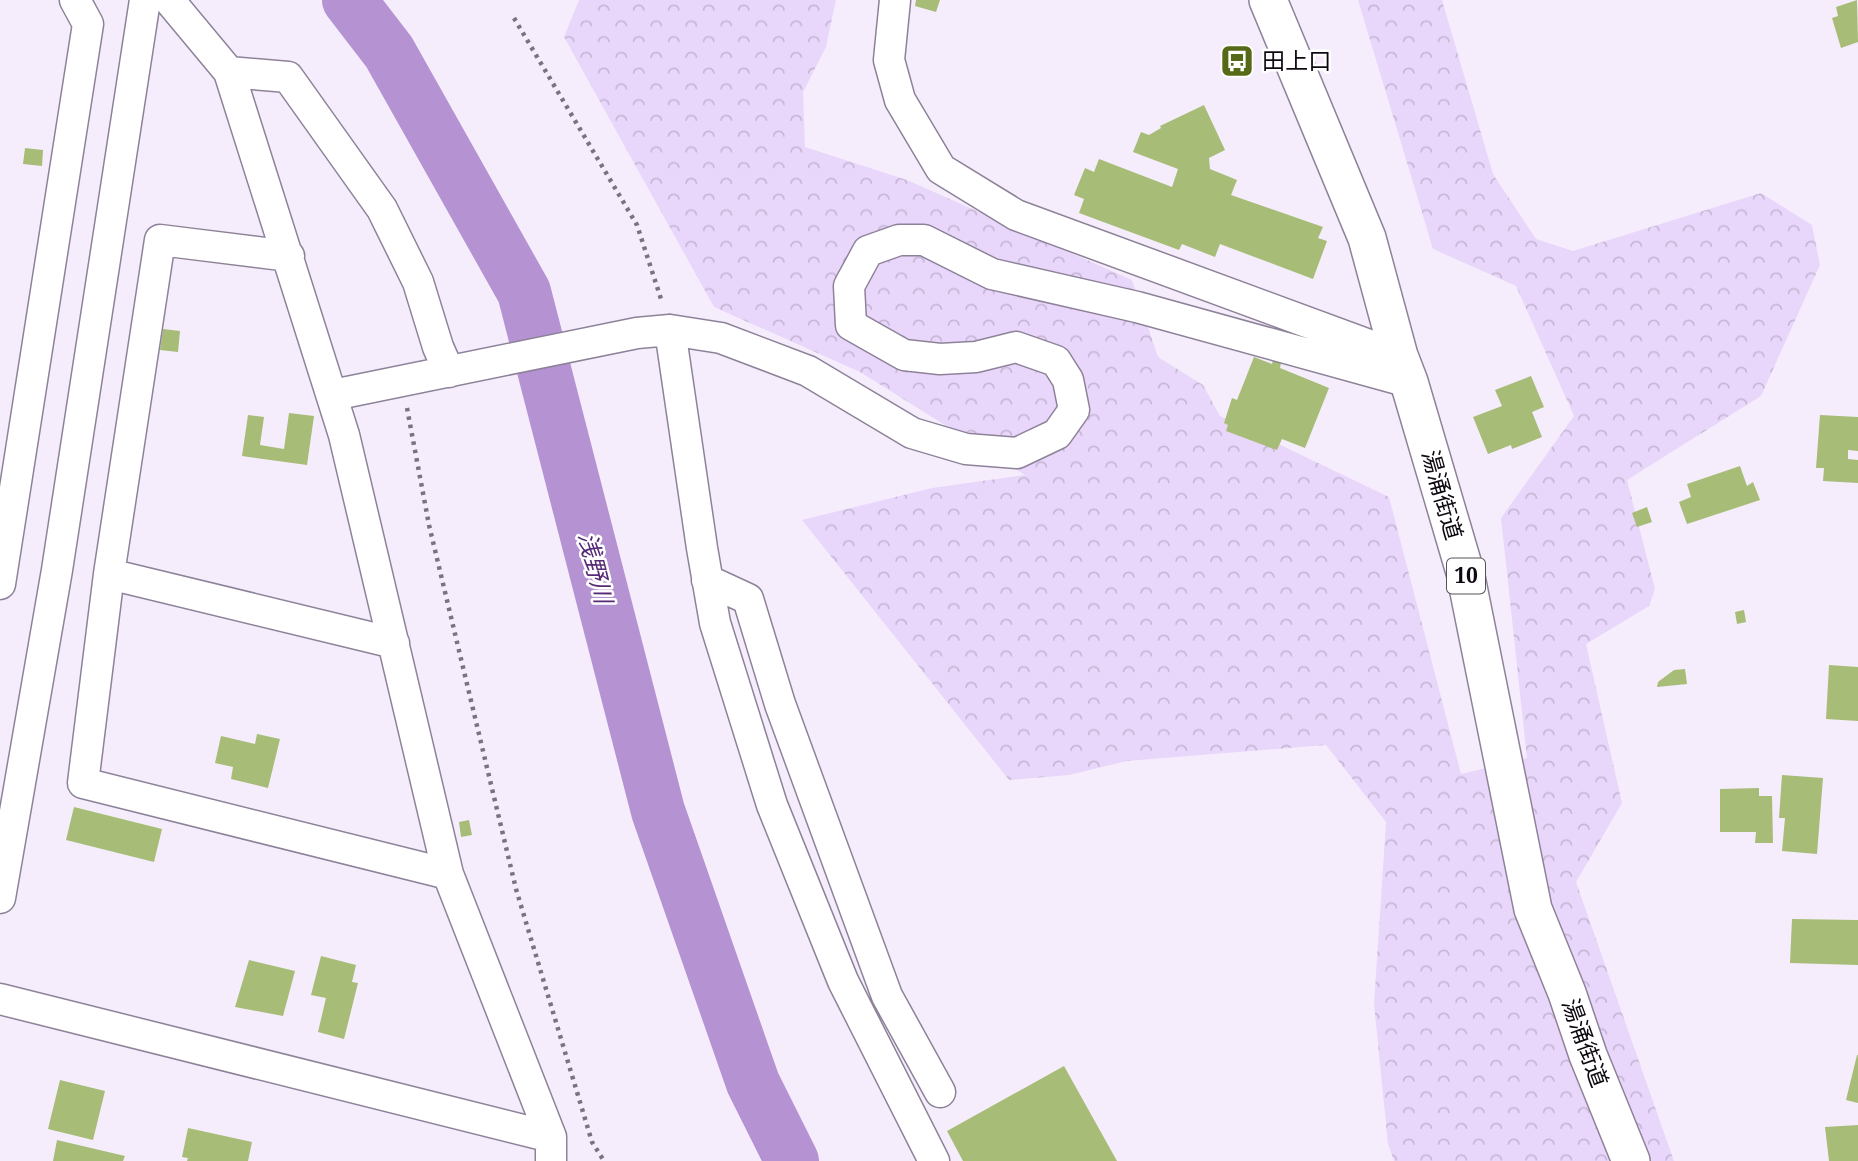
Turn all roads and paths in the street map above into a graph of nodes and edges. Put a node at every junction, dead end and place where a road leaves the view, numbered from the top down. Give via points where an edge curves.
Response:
1 (75, 0) edge
2 (145, 0) edge
3 (169, 0) edge
4 (895, 0) edge
5 (1268, 0) edge
6 (514, 18) dead end
7 (229, 72) junction
8 (289, 256) junction
9 (670, 330) junction
10 (1404, 369) junction
11 (456, 370) junction
12 (402, 381) junction
13 (333, 395) junction
14 (109, 574) junction
15 (707, 580) junction
16 (0, 584) edge
17 (394, 643) junction
18 (448, 874) junction
19 (0, 898) edge
20 (0, 999) edge
21 (940, 1092) dead end
22 (551, 1149) edge
23 (604, 1161) edge
24 (934, 1161) edge
25 (1631, 1161) edge

1 - 16 street via 88,24
2 - 19 street via 59,556
3 - 7 street
4 - 10 street via 889,60 900,100 941,169 1016,215
5 - 10 main road, 湯涌街道 / 10 via 1367,238
6 - 9 path via 638,225
7 - 8 street
7 - 11 street via 288,77 382,209 418,282 438,347
8 - 13 street
8 - 14 street via 160,240
9 - 10 street via 721,338 808,372 912,433 966,449 1017,453 1057,434 1074,410 1069,380 1056,361 1016,347 976,357 904,355 851,325 849,286 868,251 899,240 924,240 992,274
9 - 11 street via 637,332
9 - 15 street
10 - 25 main road, 湯涌街道 / 10 via 1465,572 1533,909
11 - 12 street
12 - 13 street
12 - 23 path via 429,525 516,889 592,1142
13 - 17 street
14 - 17 street
14 - 18 street via 83,783
15 - 21 street via 748,599 780,704 887,996
15 - 24 street via 715,622 772,805 843,981
17 - 18 street
18 - 22 street
20 - 22 street

